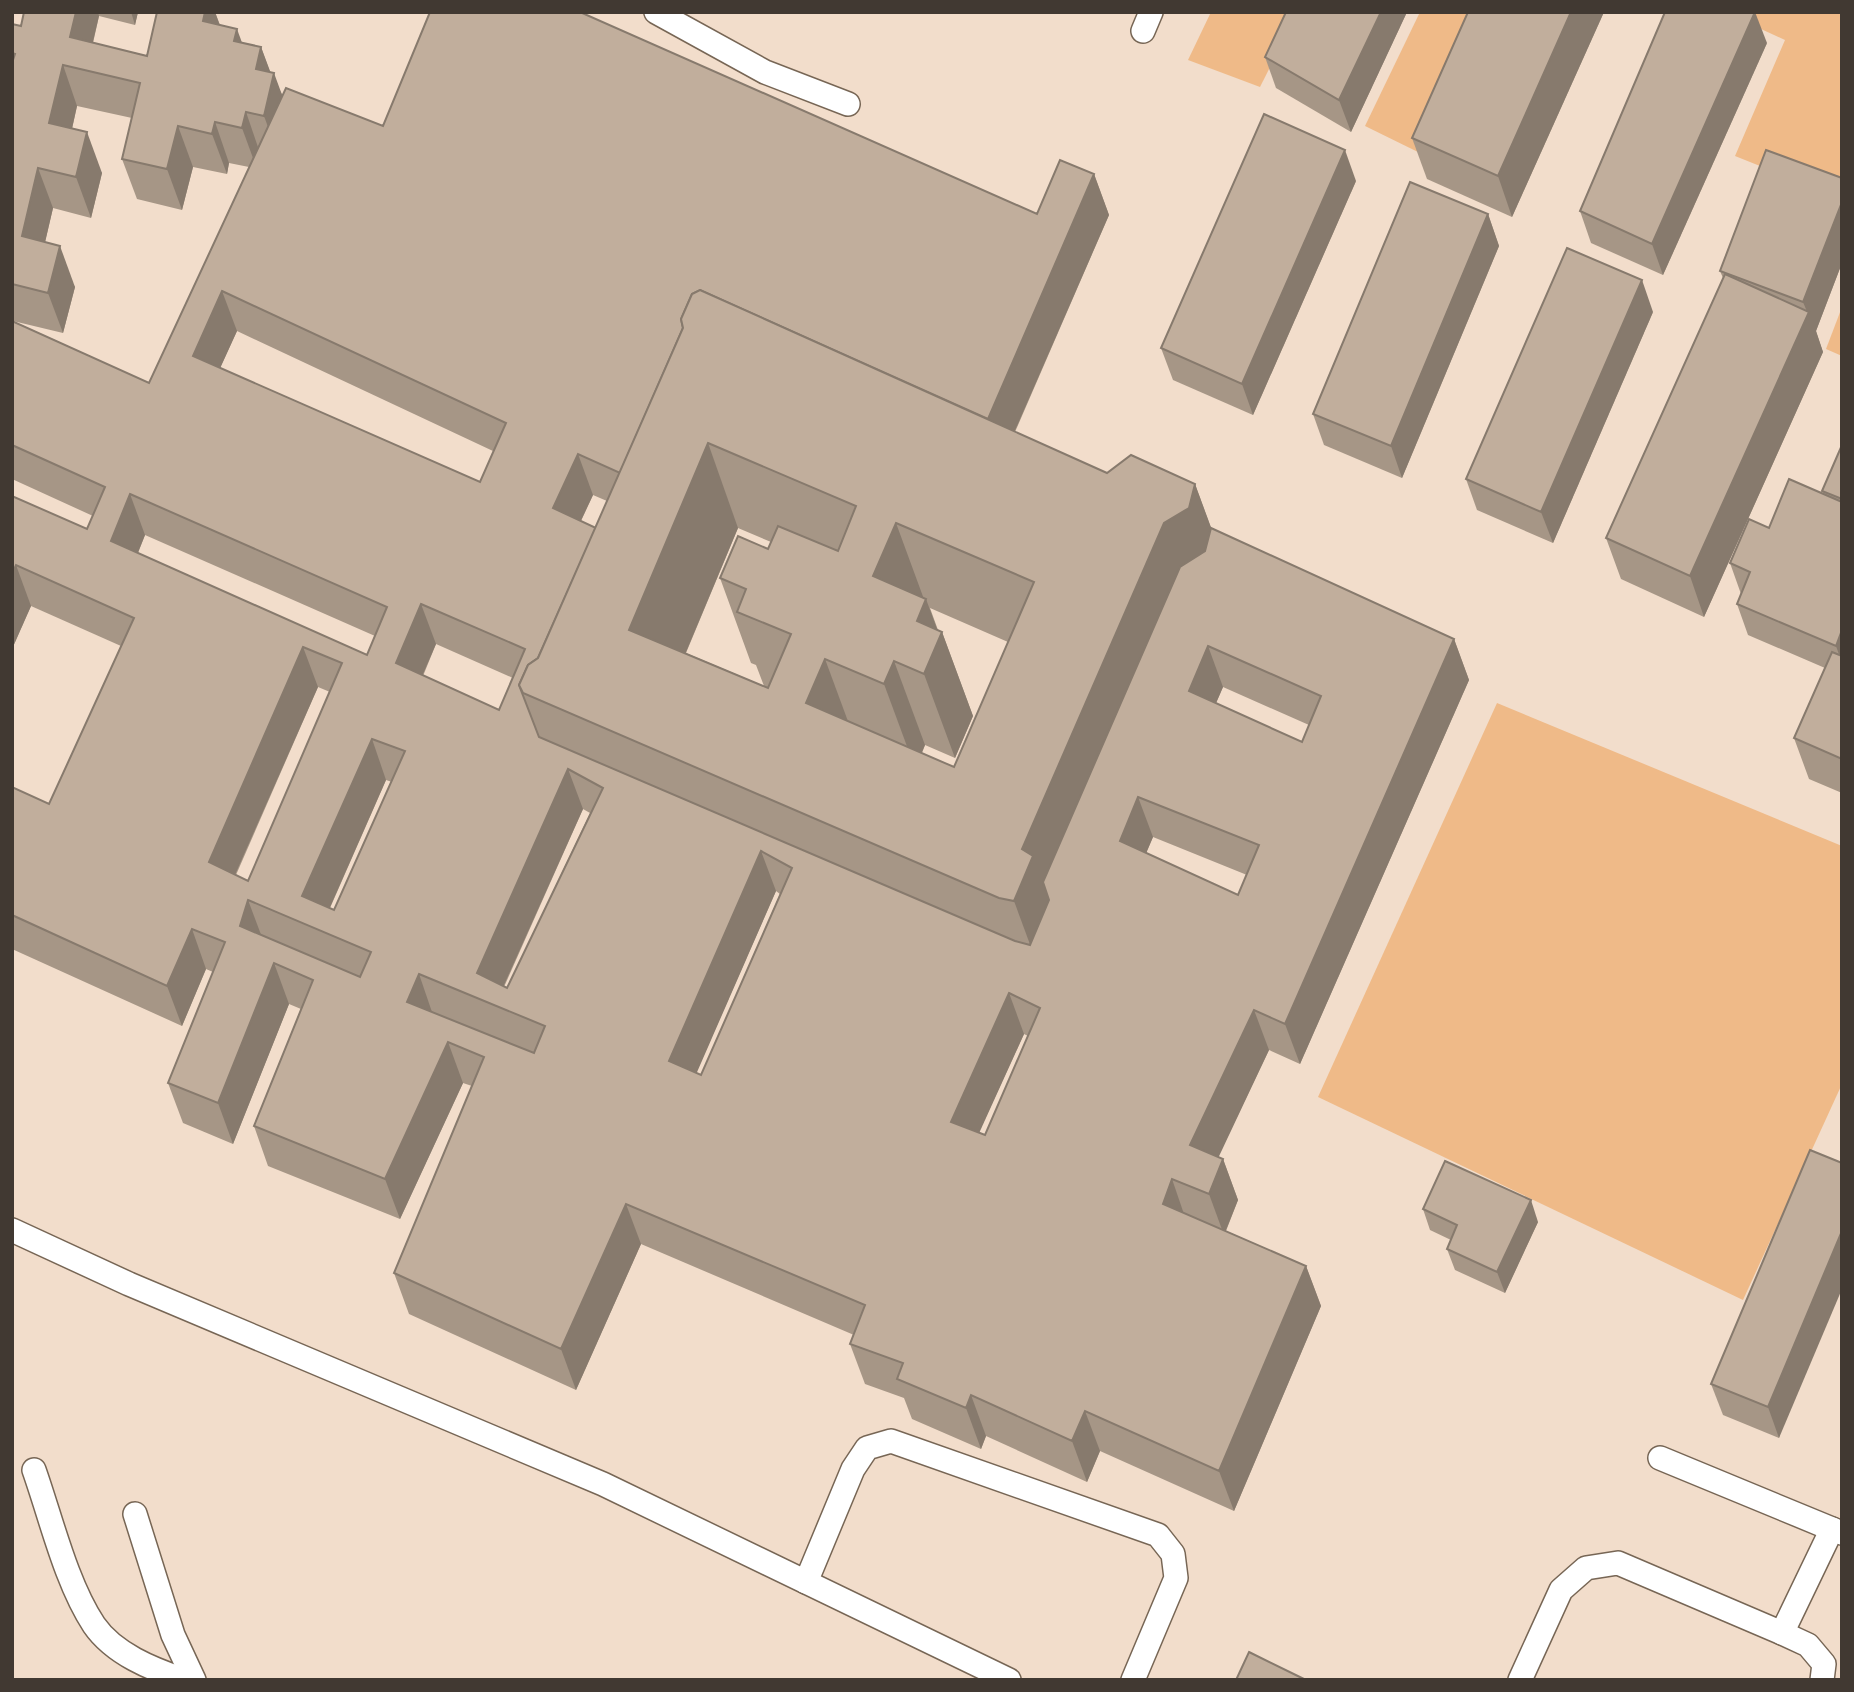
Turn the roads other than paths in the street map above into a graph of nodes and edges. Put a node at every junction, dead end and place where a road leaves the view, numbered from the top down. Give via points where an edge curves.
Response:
1 (656, 12) edge
2 (848, 104) dead end
3 (12, 1230) edge
4 (1660, 1458) dead end
5 (34, 1470) dead end
6 (135, 1514) dead end
7 (1837, 1531) edge
8 (806, 1582) junction
9 (1782, 1633) junction
10 (184, 1680) edge
11 (194, 1680) edge
12 (1009, 1680) edge
13 (1133, 1680) edge
14 (1520, 1680) edge
15 (1822, 1680) edge

1 - 2 lane via 765,72
3 - 8 lane via 603,1484
4 - 7 lane
5 - 10 lane via 94,1626 126,1655
6 - 11 lane via 173,1634
7 - 9 lane
8 - 12 lane
8 - 13 lane via 853,1469 867,1448 891,1441 1158,1535 1174,1554 1176,1578
9 - 14 lane via 1618,1563 1586,1569 1561,1590
9 - 15 lane via 1808,1645 1825,1664

